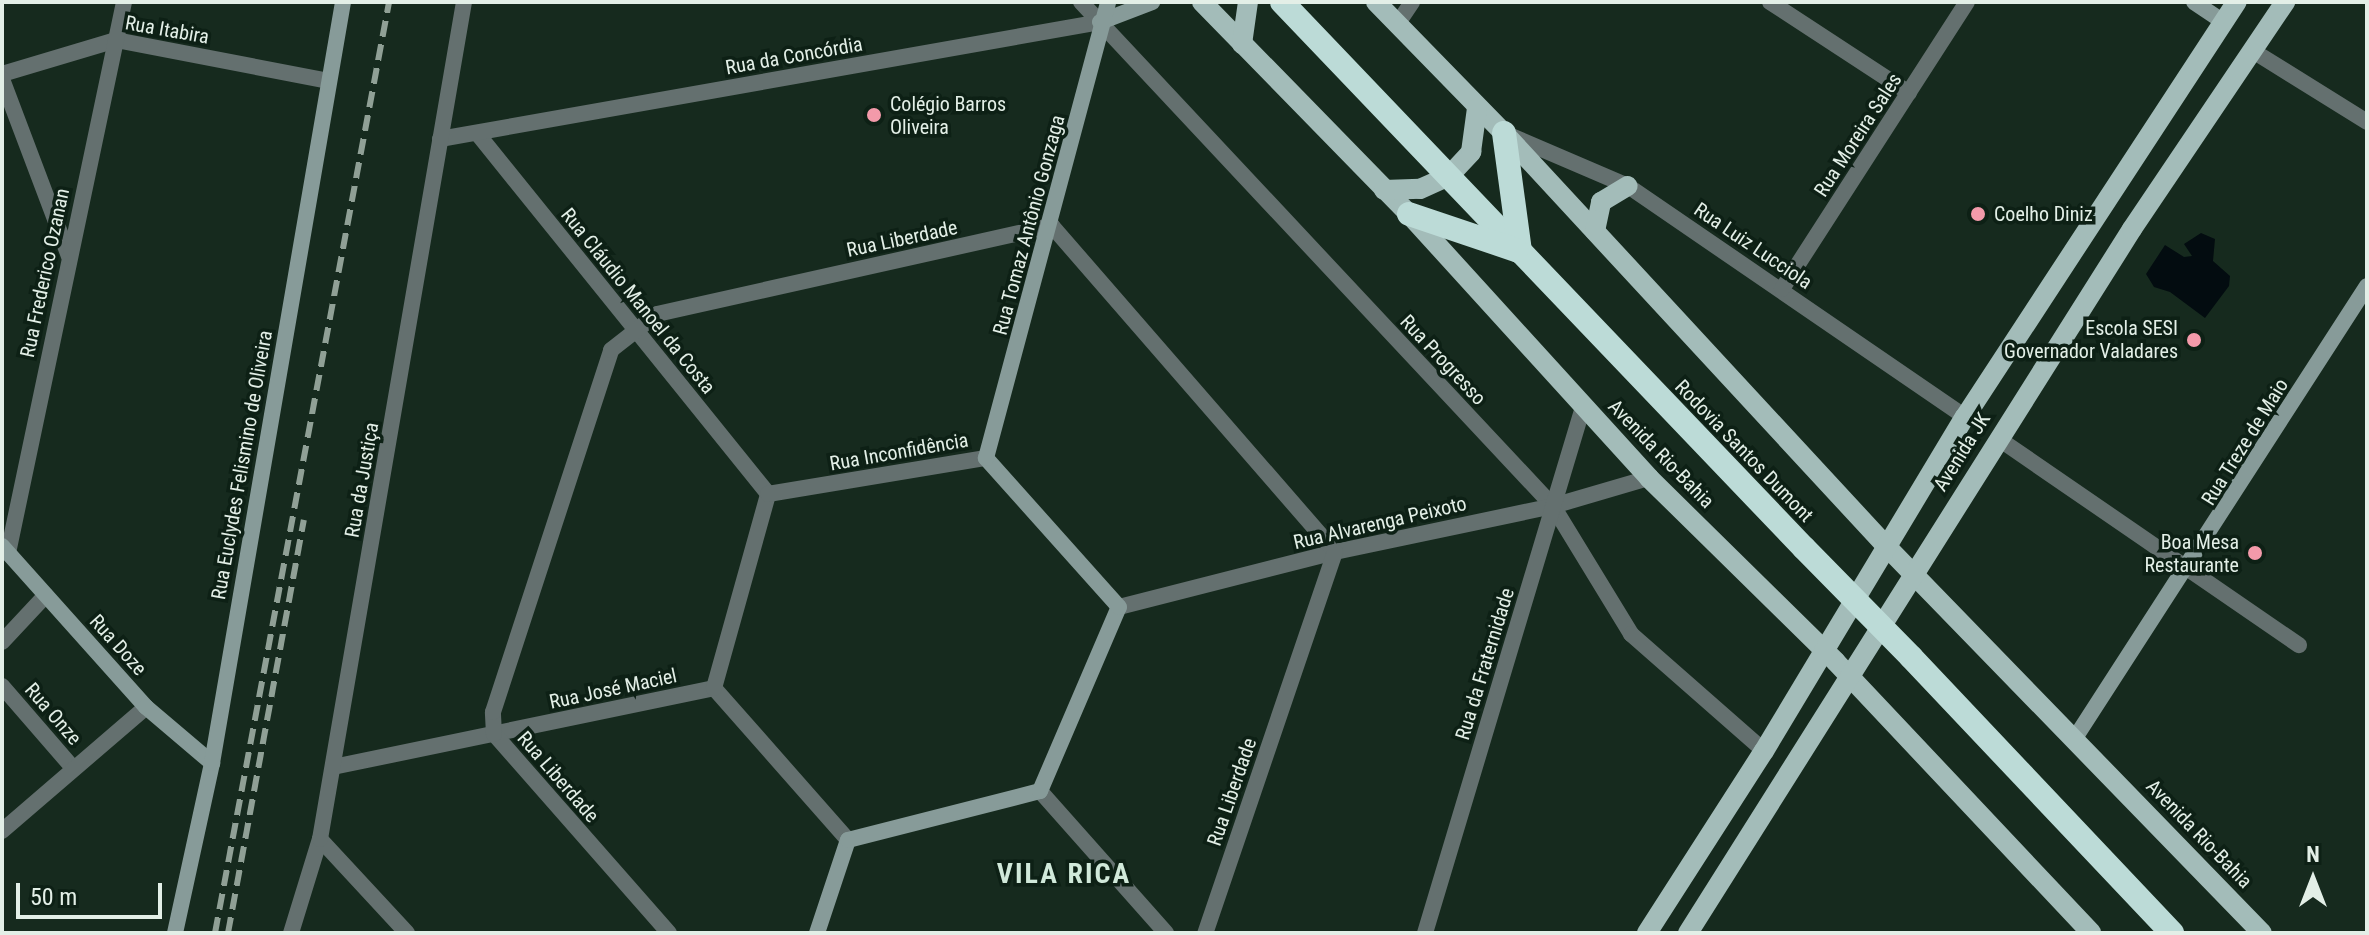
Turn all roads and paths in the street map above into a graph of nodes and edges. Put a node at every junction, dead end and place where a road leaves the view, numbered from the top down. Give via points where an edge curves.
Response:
1 (124, 2) edge
2 (343, 2) edge
3 (464, 2) edge
4 (1081, 2) edge
5 (1108, 2) edge
6 (1152, 2) edge
7 (1202, 2) edge
8 (1248, 2) edge
9 (1282, 2) edge
10 (1376, 2) edge
11 (1412, 2) edge
12 (1770, 2) edge
13 (1967, 2) edge
14 (2194, 2) edge
15 (2237, 2) edge
16 (2285, 2) edge
17 (1100, 22) junction
18 (2224, 22) junction
19 (1398, 23) junction
20 (116, 40) junction
21 (1242, 44) junction
22 (2253, 51) junction
23 (2, 76) edge
24 (328, 81) junction
25 (1909, 93) junction
26 (1477, 108) junction
27 (2367, 122) edge
28 (477, 133) junction
29 (1504, 133) junction
30 (440, 139) junction
31 (1449, 176) junction
32 (1628, 186) junction
33 (1384, 190) junction
34 (1409, 214) junction
35 (1052, 226) junction
36 (1595, 231) junction
37 (1520, 252) junction
38 (69, 256) junction
39 (2367, 286) edge
40 (1782, 289) junction
41 (635, 331) junction
42 (1583, 407) junction
43 (1965, 417) junction
44 (1999, 439) junction
45 (986, 458) junction
46 (1649, 478) junction
47 (768, 494) junction
48 (1553, 506) junction
49 (1887, 547) junction
50 (5, 549) edge
51 (1335, 552) junction
52 (2190, 567) junction
53 (1914, 574) junction
54 (46, 595) junction
55 (1119, 607) junction
56 (2, 642) edge
57 (2299, 645) dead end
58 (1824, 650) junction
59 (1848, 676) junction
60 (2, 686) edge
61 (714, 688) junction
62 (146, 707) junction
63 (494, 734) junction
64 (2075, 738) junction
65 (1764, 751) junction
66 (212, 763) junction
67 (333, 767) junction
68 (73, 768) junction
69 (1040, 791) junction
70 (2, 831) edge
71 (320, 839) junction
72 (848, 840) junction
73 (1696, 929) edge
74 (175, 933) edge
75 (291, 933) edge
76 (407, 933) edge
77 (669, 933) edge
78 (817, 933) edge
79 (1166, 933) edge
80 (1205, 933) edge
81 (1425, 933) edge
82 (1647, 933) edge
83 (2091, 933) edge
84 (2172, 933) edge
85 (2262, 933) edge

1 - 20 street, Rua Frederico Ozanan
2 - 24 street, Rua Euclydes Felismino de Oliveira
3 - 30 street, Rua da Justiça
4 - 17 street, Rua Progresso
5 - 17 street, Rua Tomaz Antônio Gonzaga
6 - 17 street, Rua da Concórdia
7 - 21 main road, Avenida Rio-Bahia
8 - 21 main road
9 - 31 highway, Rodovia Santos Dumont
10 - 19 main road, Avenida Rio-Bahia
11 - 19 street
12 - 25 street
13 - 25 street, Rua Moreira Sales
14 - 18 street
15 - 18 main road, Avenida JK
16 - 22 main road, Avenida JK
17 - 28 street, Rua da Concórdia
17 - 35 street, Rua Tomaz Antônio Gonzaga
17 - 48 street, Rua Progresso
18 - 43 main road, Avenida JK
19 - 26 main road, Avenida Rio-Bahia
20 - 23 street, Rua Itabira
20 - 24 street, Rua Itabira
20 - 38 street, Rua Frederico Ozanan
21 - 33 main road, Avenida Rio-Bahia
22 - 27 street
22 - 44 main road, Avenida JK
23 - 38 street
24 - 66 street, Rua Euclydes Felismino de Oliveira
25 - 40 street, Rua Moreira Sales
26 - 29 main road, Avenida Rio-Bahia
26 - 31 main road via 1471,152
28 - 30 street, Rua da Concórdia
28 - 41 street, Rua Cláudio Manoel da Costa
29 - 32 street, Rua Luiz Lucciola
29 - 36 main road, Avenida Rio-Bahia
29 - 37 highway
30 - 67 street, Rua da Justiça
31 - 33 main road via 1420,189
31 - 37 highway, Rodovia Santos Dumont
32 - 36 main road via 1601,202
32 - 40 street, Rua Luiz Lucciola
33 - 34 main road, Avenida Rio-Bahia
34 - 37 highway
34 - 42 main road, Avenida Rio-Bahia
35 - 41 street, Rua Liberdade via 657,314
35 - 45 street, Rua Tomaz Antônio Gonzaga
35 - 51 street
36 - 49 main road, Avenida Rio-Bahia
37 - 84 highway, Rodovia Santos Dumont, bridge
38 - 50 street, Rua Frederico Ozanan
39 - 52 street, Rua Treze de Maio
40 - 43 street, Rua Luiz Lucciola
41 - 47 street, Rua Cláudio Manoel da Costa
41 - 63 street, Rua Liberdade via 611,350 493,712
42 - 46 main road, Avenida Rio-Bahia
42 - 48 street, Rua da Fraternidade
43 - 49 main road, Avenida JK
44 - 52 street
44 - 53 main road, Avenida JK
45 - 47 street, Rua Inconfidência
45 - 55 street, Rua Inconfidência
46 - 48 street, Rua Alvarenga Peixoto
46 - 58 main road, Avenida Rio-Bahia
47 - 61 street
48 - 51 street, Rua Alvarenga Peixoto
48 - 65 street, Rua Progresso via 1631,634
48 - 81 street, Rua da Fraternidade
49 - 53 main road, Avenida Rio-Bahia
49 - 58 main road, Avenida JK
50 - 54 street, Rua Doze
51 - 55 street, Rua Alvarenga Peixoto
51 - 80 street, Rua Liberdade
52 - 57 street
52 - 64 street, Rua Treze de Maio
53 - 59 main road, Avenida JK
53 - 64 main road, Avenida Rio-Bahia
54 - 56 street
54 - 62 street, Rua Doze
55 - 69 street
58 - 59 main road, Avenida Rio-Bahia
58 - 65 main road, Avenida JK
59 - 73 main road, Avenida JK
59 - 83 main road, Avenida Rio-Bahia
60 - 68 street, Rua Onze
61 - 63 street, Rua José Maciel
61 - 72 street
62 - 66 street, Rua Doze
62 - 68 street
63 - 67 street, Rua José Maciel
63 - 77 street, Rua Liberdade
64 - 85 main road, Avenida Rio-Bahia
65 - 82 main road, Avenida JK
66 - 74 street, Rua Euclydes Felismino de Oliveira
67 - 71 street, Rua da Justiça
68 - 70 street
69 - 72 street
69 - 79 street
71 - 75 street, Rua da Justiça
71 - 76 street
72 - 78 street

